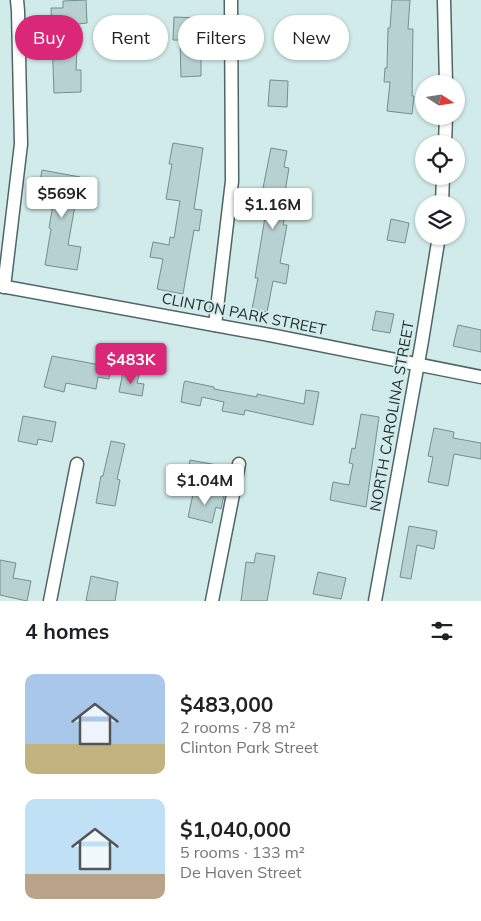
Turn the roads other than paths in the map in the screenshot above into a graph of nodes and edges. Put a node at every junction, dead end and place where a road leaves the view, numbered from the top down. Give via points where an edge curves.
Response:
1 (17, 0) edge
2 (231, 0) edge
3 (444, 0) edge
4 (446, 75) edge
5 (437, 245) edge
6 (2, 287) edge
7 (215, 325) junction
8 (417, 364) junction
9 (481, 377) edge
10 (76, 464) dead end
11 (239, 464) dead end
12 (50, 601) edge
13 (212, 601) edge
14 (375, 601) edge

1 - 6 street via 21,144
2 - 7 street via 232,181
3 - 4 street
5 - 8 street, NORTH CAROLINA STREET
6 - 7 street, CLINTON PARK STREET
7 - 8 street, CLINTON PARK STREET
8 - 9 street, CLINTON PARK STREET
8 - 14 street, NORTH CAROLINA STREET
10 - 12 street
11 - 13 street

